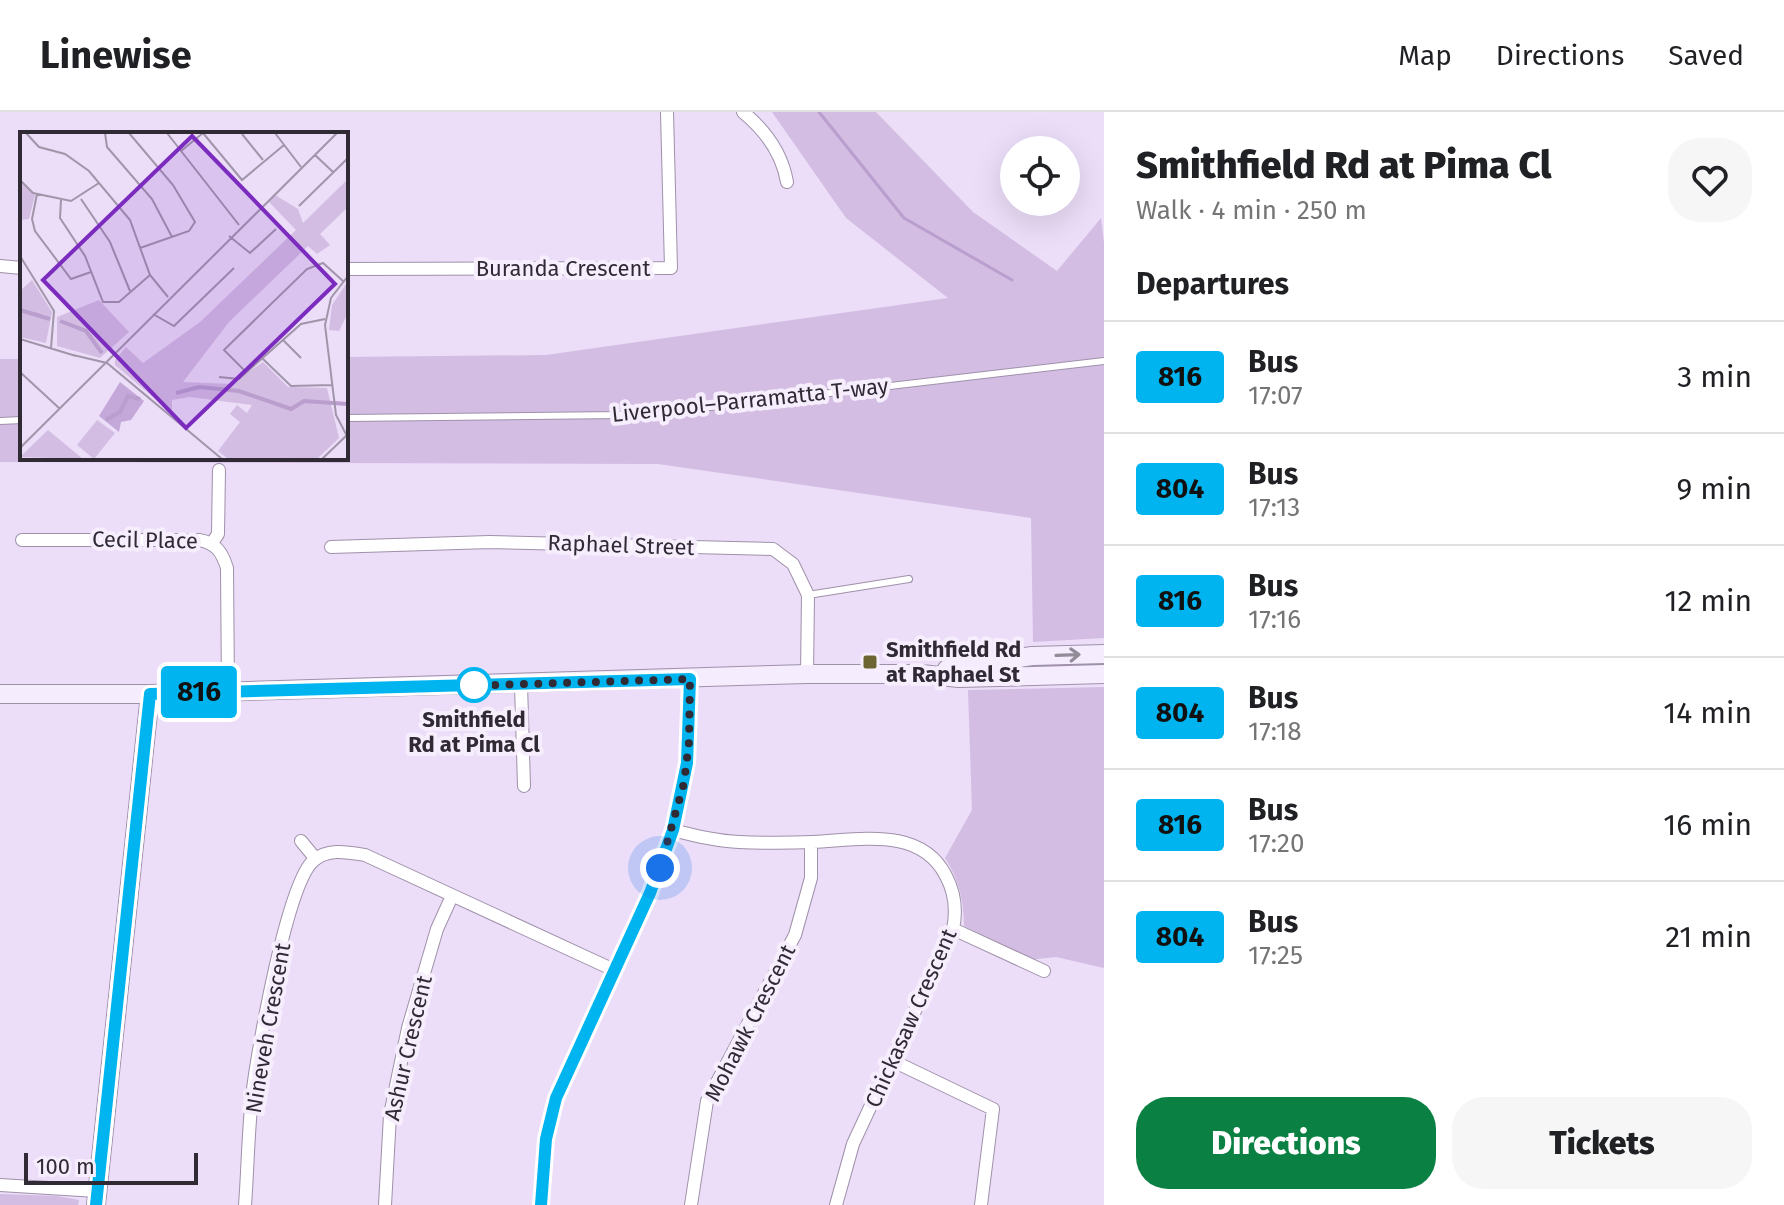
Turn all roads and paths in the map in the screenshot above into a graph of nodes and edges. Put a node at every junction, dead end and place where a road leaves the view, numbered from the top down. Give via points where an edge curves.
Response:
1 (667, 112) edge
2 (743, 112) edge
3 (787, 182) dead end
4 (0, 266) edge
5 (20, 268) edge
6 (348, 269) edge
7 (1104, 361) edge
8 (348, 418) edge
9 (20, 420) edge
10 (0, 421) edge
11 (219, 470) dead end
12 (22, 540) dead end
13 (212, 543) junction
14 (331, 547) dead end
15 (909, 579) dead end
16 (808, 595) junction
17 (1104, 654) edge
18 (807, 674) junction
19 (921, 674) junction
20 (1104, 674) edge
21 (690, 679) junction
22 (521, 684) junction
23 (228, 691) junction
24 (0, 694) edge
25 (150, 694) junction
26 (524, 786) dead end
27 (673, 830) junction
28 (301, 841) dead end
29 (811, 842) junction
30 (315, 858) junction
31 (452, 896) junction
32 (953, 929) junction
33 (614, 970) junction
34 (1044, 971) dead end
35 (893, 1061) junction
36 (0, 1185) edge
37 (96, 1198) edge
38 (245, 1205) edge
39 (385, 1205) edge
40 (541, 1205) edge
41 (691, 1205) edge
42 (836, 1205) edge
43 (981, 1205) edge

1 - 6 street, Buranda Crescent via 671,268
2 - 3 street via 784,162
4 - 5 street
7 - 8 lane, Liverpool–Parramatta T-way via 667,412
9 - 10 lane
11 - 13 street via 218,534
12 - 13 street, Cecil Place
13 - 23 street, Cecil Place via 227,568
14 - 16 street, Raphael Street via 490,542 773,549 793,564
15 - 16 lane
16 - 18 street
19 -> 17 main road via 1006,659
18 - 19 main road
18 - 21 main road
19 - 20 main road
21 - 22 main road
21 - 27 street via 688,753
22 - 23 main road
22 - 26 street
23 - 25 main road
24 - 25 main road
25 - 37 main road
27 - 29 street, Chickasaw Crescent via 702,839
27 - 33 street
28 - 30 street
29 - 32 street, Chickasaw Crescent via 887,839 927,852 952,887
29 - 41 street, Mohawk Crescent via 811,878 795,935 707,1101
30 - 31 street via 327,853 365,855
30 - 38 street, Nineveh Crescent via 297,885 274,976 253,1090
31 - 33 street
31 - 39 street, Ashur Crescent via 437,929 405,1043 390,1115
32 - 34 street
32 - 35 street, Chickasaw Crescent
33 - 40 street via 556,1098 546,1139
35 - 42 street, Chickasaw Crescent via 853,1144
35 - 43 street via 993,1109
36 - 37 street

